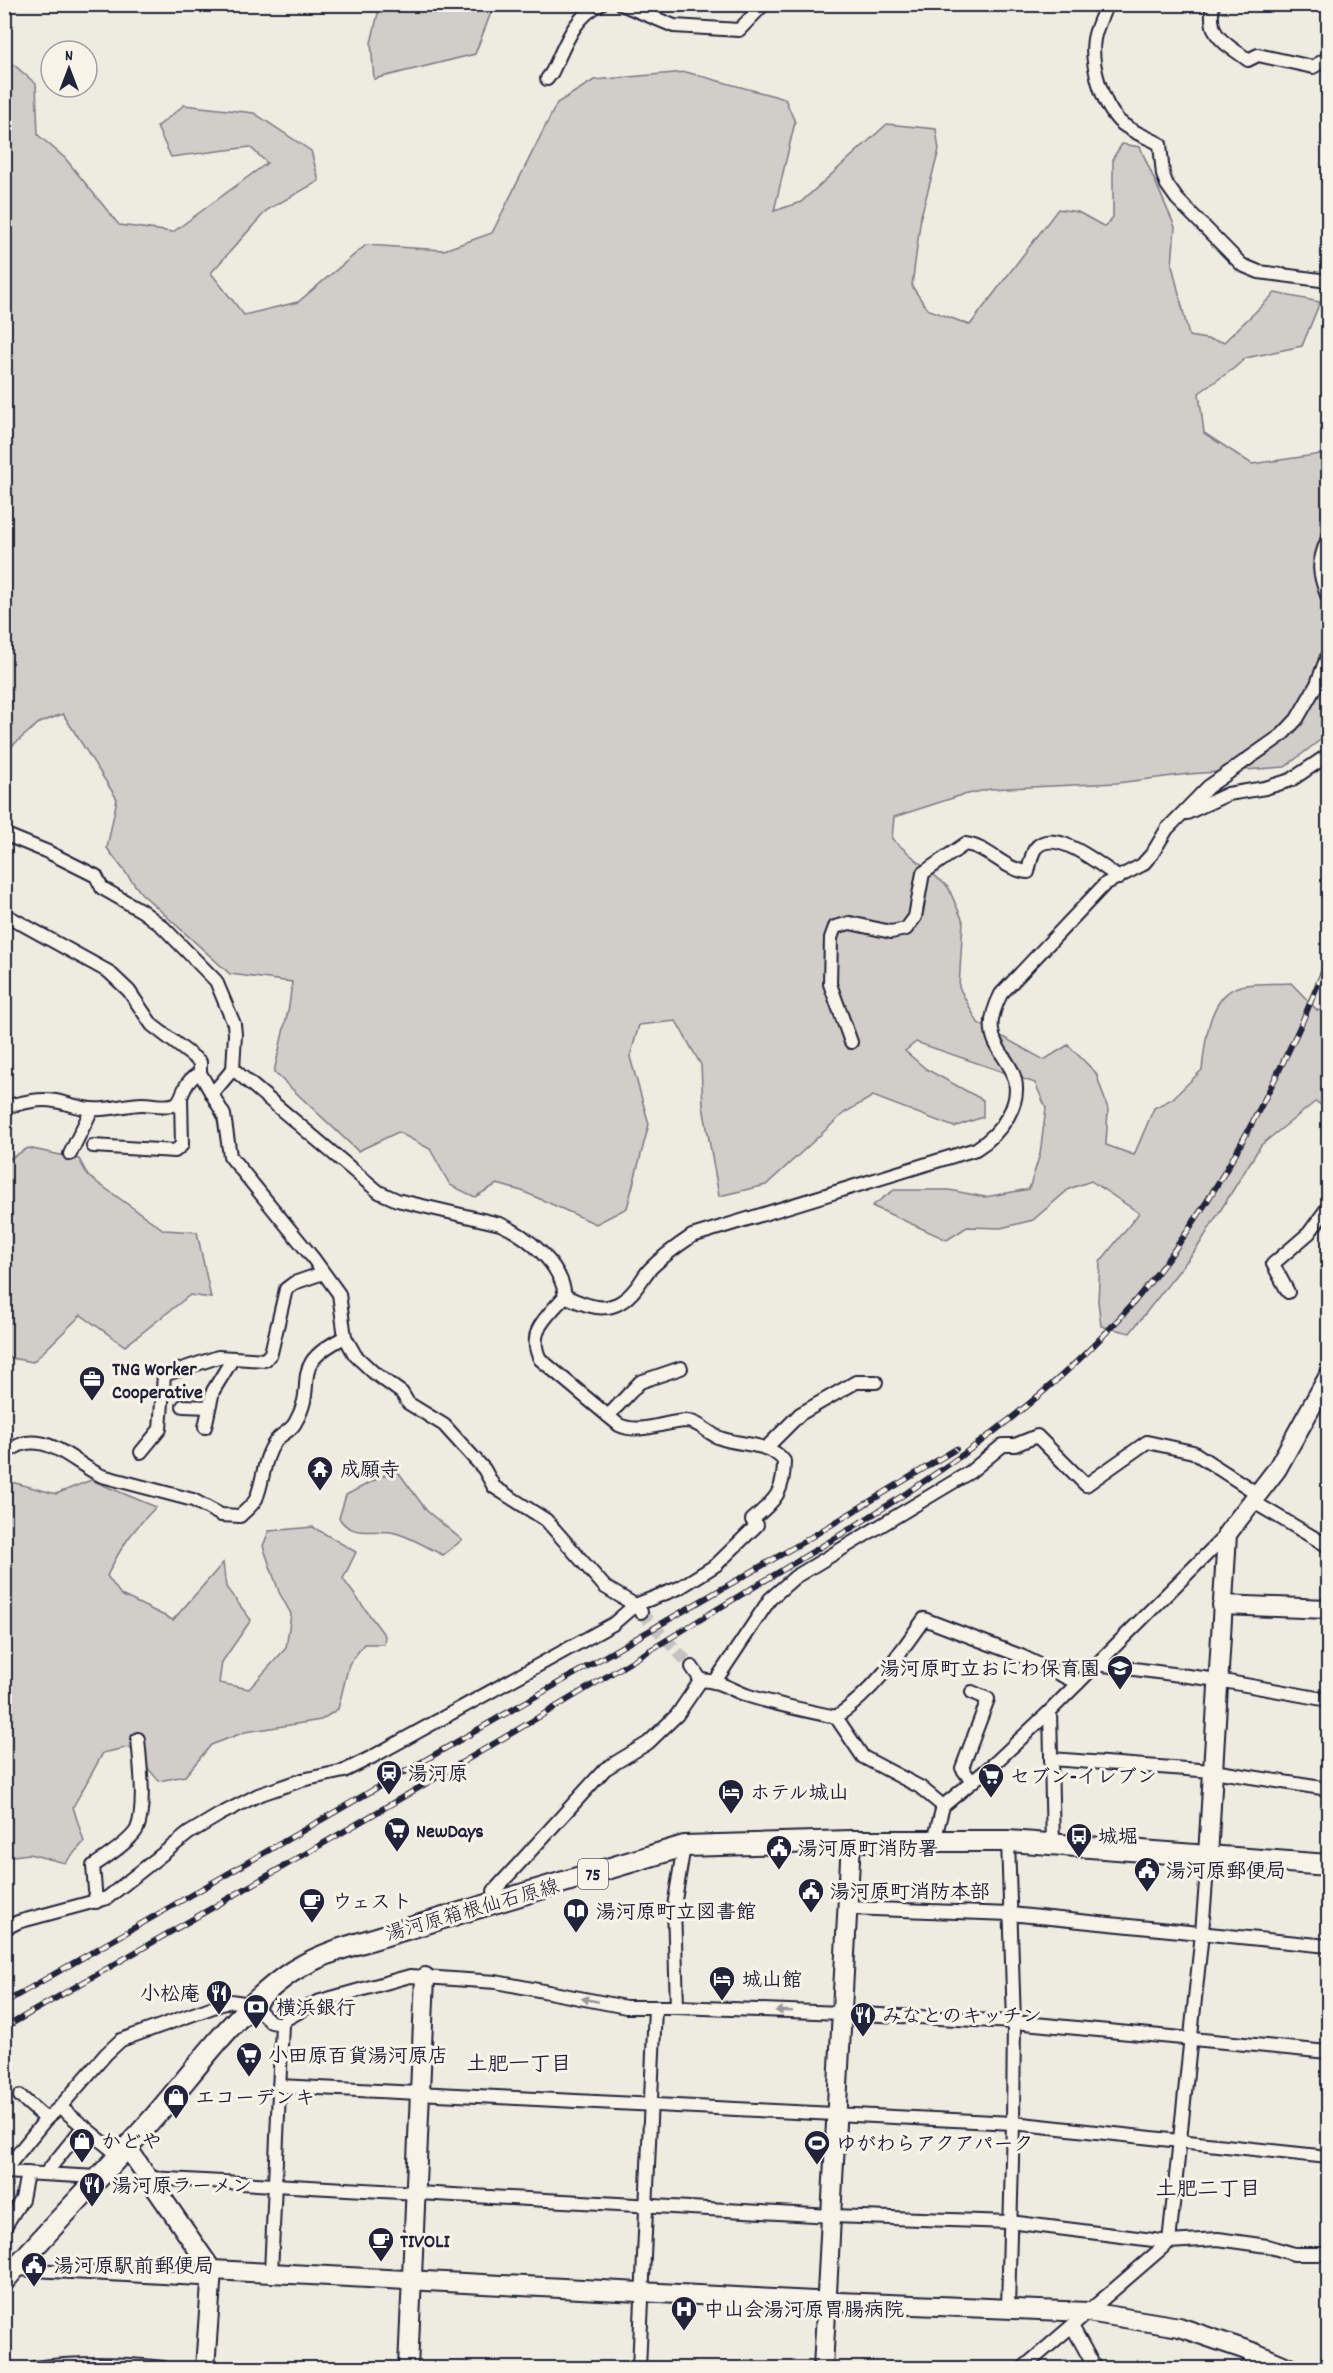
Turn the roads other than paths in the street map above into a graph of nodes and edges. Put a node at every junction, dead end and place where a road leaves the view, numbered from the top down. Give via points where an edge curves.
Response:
1 (600, 4) edge
2 (621, 4) edge
3 (764, 4) edge
4 (1107, 4) edge
5 (1213, 4) edge
6 (1329, 58) edge
7 (547, 79) dead end
8 (1329, 281) edge
9 (1329, 538) edge
10 (1329, 598) edge
11 (1329, 654) edge
12 (1329, 755) edge
13 (1180, 816) junction
14 (4, 834) edge
15 (1119, 878) junction
16 (4, 914) edge
17 (851, 1042) dead end
18 (233, 1069) junction
19 (200, 1073) junction
20 (212, 1094) junction
21 (181, 1098) junction
22 (4, 1107) edge
23 (93, 1109) junction
24 (93, 1146) dead end
25 (70, 1154) dead end
26 (1329, 1207) edge
27 (323, 1273) junction
28 (1288, 1292) dead end
29 (565, 1296) junction
30 (345, 1337) junction
31 (233, 1358) junction
32 (681, 1368) dead end
33 (1329, 1377) edge
34 (876, 1382) dead end
35 (183, 1406) dead end
36 (209, 1407) junction
37 (608, 1416) junction
38 (205, 1427) dead end
39 (766, 1448) junction
40 (141, 1452) dead end
41 (4, 1453) edge
42 (1255, 1498) junction
43 (752, 1520) junction
44 (739, 1532) dead end
45 (1227, 1534) junction
46 (1329, 1546) edge
47 (1222, 1605) junction
48 (638, 1609) junction
49 (1329, 1609) edge
50 (1096, 1664) junction
51 (692, 1667) tunnel mouth
52 (701, 1680) junction
53 (716, 1680) junction
54 (1218, 1680) junction
55 (1078, 1683) junction
56 (972, 1692) dead end
57 (1329, 1700) edge
58 (1050, 1712) junction
59 (836, 1717) junction
60 (138, 1738) dead end
61 (1051, 1759) junction
62 (1213, 1771) junction
63 (972, 1782) junction
64 (1329, 1789) edge
65 (943, 1806) junction
66 (852, 1841) junction
67 (934, 1841) junction
68 (1008, 1841) junction
69 (1053, 1845) junction
70 (684, 1846) junction
71 (1208, 1856) junction
72 (1329, 1865) edge
73 (494, 1891) dead end
74 (96, 1902) junction
75 (848, 1908) junction
76 (1010, 1914) junction
77 (4, 1929) edge
78 (1202, 1933) junction
79 (1329, 1946) edge
80 (425, 1977) junction
81 (252, 2004) junction
82 (677, 2007) junction
83 (655, 2008) junction
84 (843, 2013) junction
85 (1014, 2022) junction
86 (282, 2024) junction
87 (1191, 2039) junction
88 (1329, 2052) edge
89 (279, 2086) junction
90 (420, 2094) junction
91 (20, 2096) dead end
92 (651, 2106) junction
93 (60, 2107) junction
94 (837, 2115) junction
95 (46, 2119) junction
96 (1013, 2123) junction
97 (84, 2126) junction
98 (1180, 2141) junction
99 (127, 2147) junction
100 (1329, 2157) edge
101 (4, 2171) edge
102 (27, 2173) junction
103 (45, 2174) junction
104 (98, 2177) junction
105 (150, 2178) junction
106 (275, 2185) junction
107 (415, 2193) junction
108 (646, 2206) junction
109 (832, 2216) junction
110 (1010, 2222) junction
111 (4, 2228) edge
112 (1169, 2242) junction
113 (1329, 2254) edge
114 (212, 2270) junction
115 (9, 2271) edge
116 (271, 2273) junction
117 (411, 2280) junction
118 (642, 2292) junction
119 (827, 2301) junction
120 (1008, 2308) junction
121 (1089, 2312) junction
122 (1072, 2326) junction
123 (1251, 2360) edge
124 (34, 2368) edge
125 (164, 2368) edge
126 (205, 2368) edge
127 (408, 2368) edge
128 (639, 2368) edge
129 (823, 2368) edge
130 (1023, 2368) edge
131 (1095, 2368) edge
132 (1290, 2368) edge

1 - 7 street via 575,24
2 - 3 street via 674,26 739,30
4 - 8 street via 1093,42 1098,85 1121,123 1160,144 1163,175 1177,199 1242,265 1258,272
5 - 6 street via 1210,18 1214,34 1248,60 1258,55 1313,67
9 - 10 street via 1321,554 1320,575
11 - 13 street via 1297,719 1265,748 1208,787
12 - 13 street via 1292,780 1228,794
13 - 15 street via 1142,865
14 - 18 street via 96,876 102,888 142,911 189,951 216,981 234,1024
15 - 17 street via 1063,843 1041,844 1035,849 1028,872 1018,871 977,845 965,844 923,873 915,917 906,929 891,932 850,923 835,927 831,938 830,984
15 - 29 street via 1105,884 998,1000 992,1030 1016,1084 1008,1117 993,1139 976,1149 692,1236 663,1256 621,1304 599,1308
16 - 19 street via 109,972 129,991 152,1025 200,1062
18 - 20 street
18 - 29 street via 379,1192 516,1231 549,1262 564,1285
19 - 20 street
19 - 21 street via 190,1078
20 - 27 street via 224,1115 230,1156
21 - 23 street via 166,1106 141,1104
21 - 24 street via 182,1145 175,1151
22 - 23 street via 52,1100
23 - 25 street
26 - 28 street via 1309,1233 1273,1264
27 - 30 street via 343,1305
27 - 31 street via 285,1289 271,1353 265,1360
29 - 37 street via 536,1332 536,1350 540,1359
30 - 41 street via 314,1358 295,1423 276,1440 255,1500 240,1516 221,1515 193,1500 102,1476 50,1446 26,1443
30 - 48 street via 355,1355 373,1372 402,1393 408,1403 444,1425 484,1469 494,1487 546,1520 605,1587
31 - 36 street via 213,1391
31 - 40 street via 218,1357 164,1375 160,1429
32 - 37 street via 640,1382
33 - 42 street via 1277,1468
34 - 39 street via 856,1382 800,1414
35 - 36 street
36 - 38 street
37 - 39 street via 626,1429 691,1421 719,1438
39 - 43 street via 784,1461 782,1487
42 - 45 street
42 - 46 street
42 - 53 street via 1193,1452 1147,1442 1086,1485 1037,1436 1015,1445 1003,1445 970,1472 795,1577 770,1599
43 - 44 street
43 - 48 street via 757,1525 716,1565
45 - 47 street
45 - 50 street
47 - 49 street
47 - 54 street
48 - 74 street via 344,1771 302,1780 219,1815 189,1833 107,1898
50 - 54 street
50 - 55 street
51 - 52 street
52 - 53 street
52 - 73 street via 677,1715 648,1743 605,1769
53 - 59 street via 747,1695
54 - 57 street
54 - 62 street
55 - 58 street
55 - 59 street via 1021,1656 924,1619 881,1678
56 - 63 street via 988,1699 962,1768
58 - 61 street
58 - 63 street
59 - 65 street via 863,1757 921,1787
60 - 74 street via 142,1793 136,1829 93,1866
61 - 62 street
61 - 69 street
62 - 64 street
62 - 71 street
63 - 65 street
65 - 67 street
66 - 67 main road, 湯河原箱根仙石原線 / 75
66 - 70 main road, 湯河原箱根仙石原線 / 75
66 - 75 street
67 - 68 main road, 湯河原箱根仙石原線 / 75
68 - 69 main road, 湯河原箱根仙石原線 / 75
68 - 76 street
69 - 71 main road, 湯河原箱根仙石原線 / 75
70 - 81 main road, 湯河原箱根仙石原線 / 75 via 331,1952 287,1976
70 - 82 street via 674,1906
71 - 72 main road, 湯河原箱根仙石原線 / 75
71 - 78 street
74 - 77 street
75 - 76 street
75 - 84 street
76 - 78 street
76 - 85 street
78 - 79 street
78 - 87 street
83 -> 80 street via 626,2007 496,1982
80 - 86 street via 410,1976 317,2002
80 - 90 street
81 - 86 street via 271,2022
81 - 93 street via 230,2001 121,2040
81 - 99 main road, 湯河原箱根仙石原線 / 75
82 - 83 street
84 -> 82 street
83 - 92 street
84 - 85 street
84 - 94 street
85 - 87 street
85 - 96 street
86 - 89 street
87 - 88 street
87 - 98 street
89 - 90 street
89 - 106 street
90 - 92 street
90 - 107 street
91 - 95 street
92 - 94 street
92 - 108 street
93 - 95 street
93 - 97 street
94 - 96 street
94 - 109 street
95 - 101 street
96 - 98 street
96 - 110 street
97 - 99 street via 111,2149
97 - 103 street
98 - 100 street
98 - 112 street
99 - 104 main road, 湯河原箱根仙石原線 / 75
99 - 105 street
101 - 102 street
102 - 103 street
102 - 111 street via 22,2199
103 - 104 street
104 - 115 main road, 湯河原箱根仙石原線 / 75
105 - 106 street
105 - 114 street
106 - 107 street
106 - 116 street
107 - 108 street
107 - 117 street
108 - 109 street
108 - 118 street
109 - 110 street
109 - 119 street
110 - 112 street
110 - 120 street
112 - 113 street via 1218,2239 1294,2254
112 - 121 street
114 - 115 street via 201,2278
114 - 116 street
114 - 126 street
116 - 117 street
117 - 118 street
117 - 127 street
118 - 119 street
118 - 128 street
119 - 120 street
119 - 129 street
120 - 121 street
121 - 122 street
121 - 123 street via 1179,2327
122 - 130 street
122 - 131 street
123 - 132 street
124 - 125 street via 133,2364

